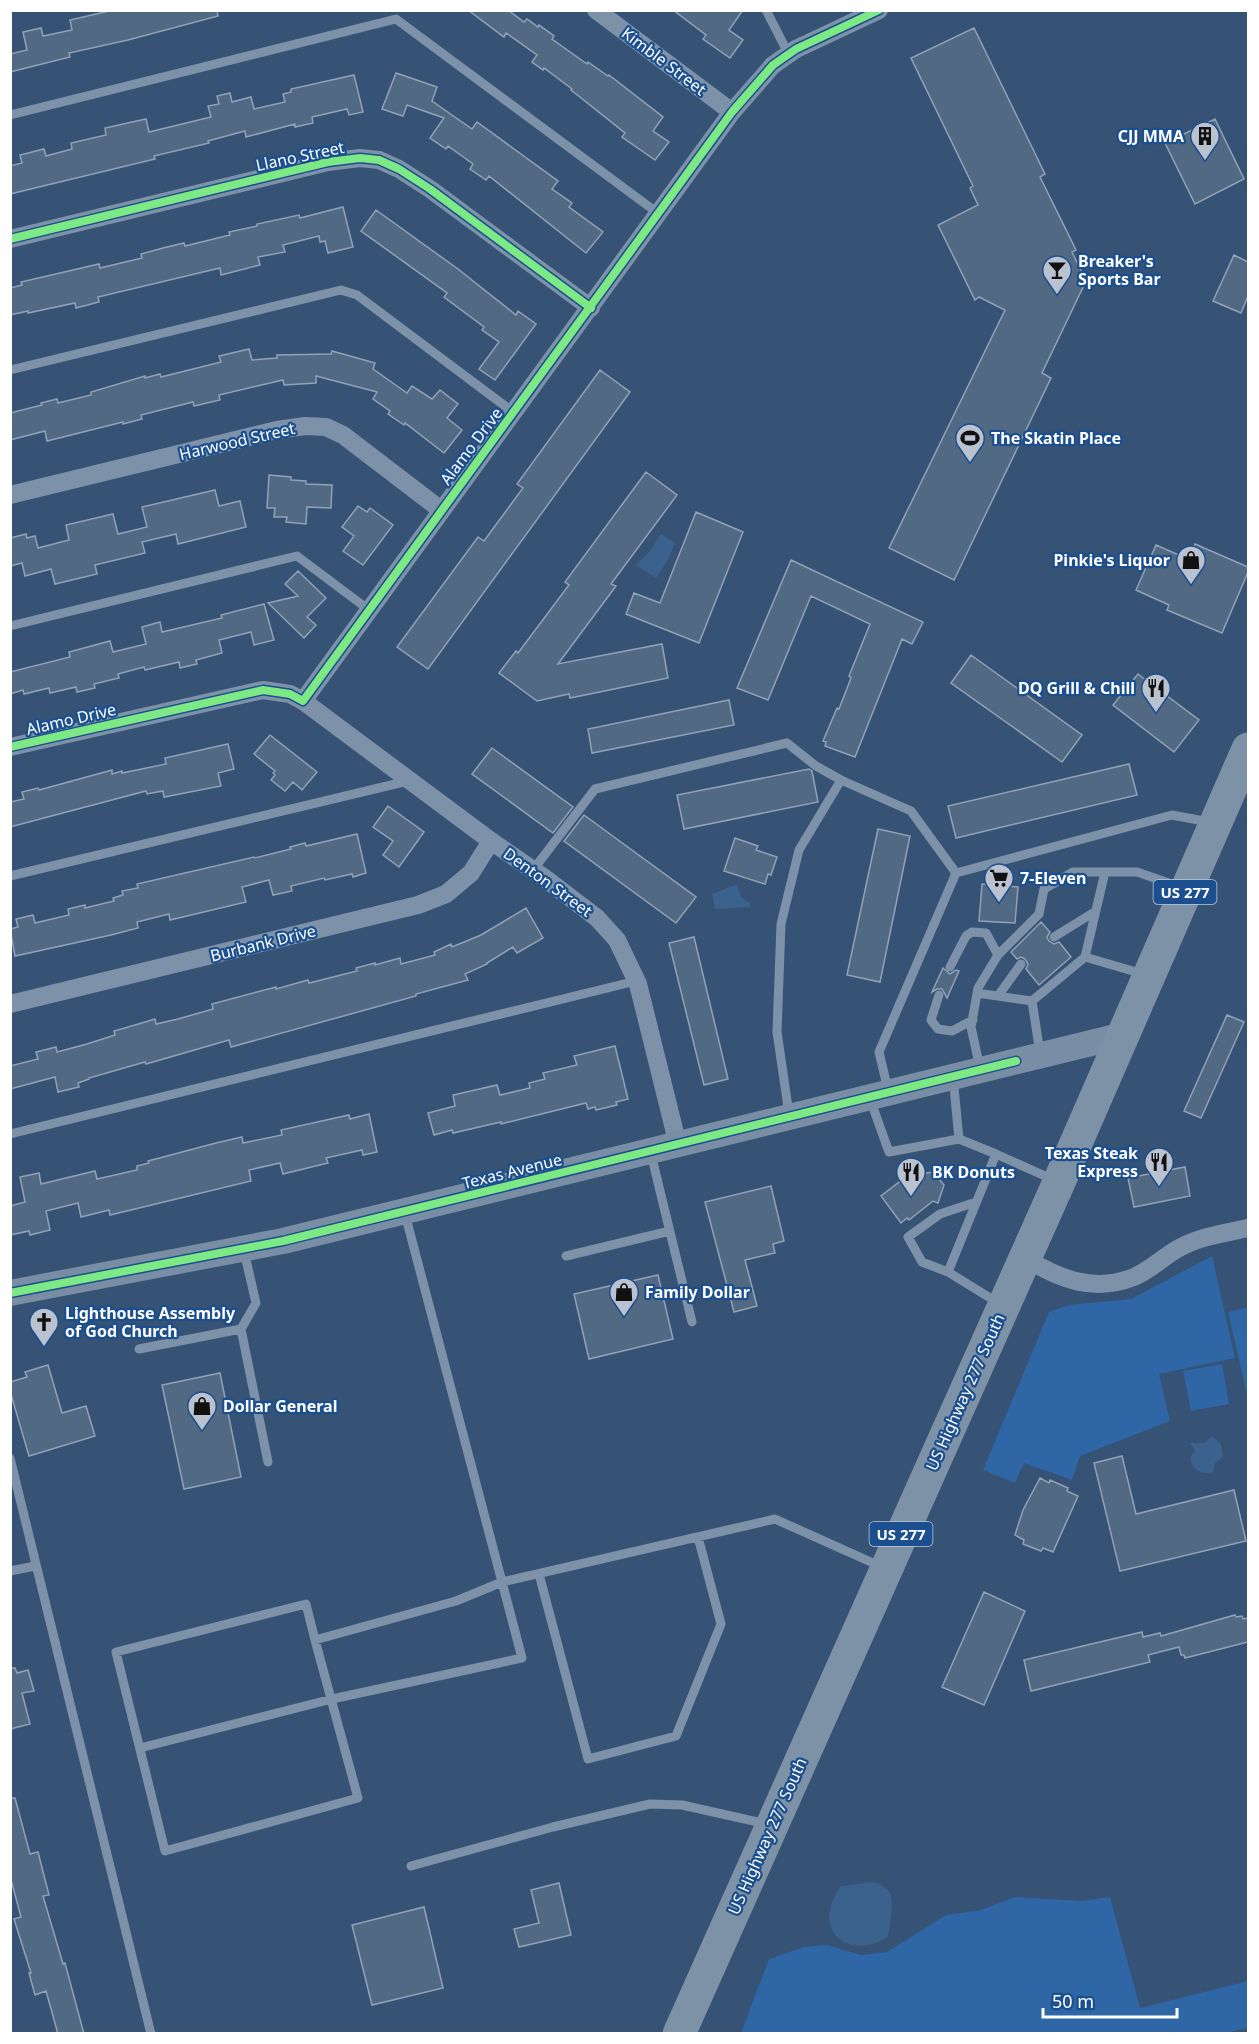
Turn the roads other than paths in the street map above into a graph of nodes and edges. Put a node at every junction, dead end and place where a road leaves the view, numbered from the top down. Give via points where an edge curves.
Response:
1 (596, 10) edge
2 (766, 10) edge
3 (879, 10) edge
4 (789, 55) junction
5 (732, 112) junction
6 (10, 115) edge
7 (658, 214) junction
8 (10, 240) edge
9 (591, 308) junction
10 (10, 370) edge
11 (513, 412) junction
12 (10, 495) edge
13 (441, 510) junction
14 (369, 610) junction
15 (10, 626) edge
16 (303, 701) junction
17 (10, 747) edge
18 (1248, 749) edge
19 (841, 780) junction
20 (410, 781) junction
21 (1215, 824) junction
22 (491, 841) junction
23 (532, 870) junction
24 (1105, 872) junction
25 (956, 873) junction
26 (10, 876) edge
27 (1187, 889) junction
28 (1096, 910) junction
29 (1054, 936) dead end
30 (998, 955) junction
31 (1084, 957) junction
32 (1021, 964) dead end
33 (950, 967) dead end
34 (1149, 975) junction
35 (636, 981) junction
36 (977, 993) junction
37 (939, 995) dead end
38 (998, 996) junction
39 (1032, 1001) junction
40 (10, 1004) edge
41 (973, 1020) junction
42 (1124, 1035) junction
43 (1040, 1055) junction
44 (981, 1070) junction
45 (953, 1077) junction
46 (879, 1095) junction
47 (789, 1116) junction
48 (10, 1134) edge
49 (959, 1139) junction
50 (678, 1145) junction
51 (650, 1152) junction
52 (996, 1154) junction
53 (1059, 1182) junction
54 (976, 1202) junction
55 (405, 1211) junction
56 (1248, 1228) edge
57 (670, 1231) junction
58 (243, 1248) junction
59 (566, 1256) dead end
60 (1025, 1258) junction
61 (948, 1272) junction
62 (10, 1293) edge
63 (1003, 1306) junction
64 (692, 1322) dead end
65 (241, 1329) junction
66 (139, 1349) dead end
67 (10, 1458) edge
68 (268, 1461) dead end
69 (698, 1537) junction
70 (35, 1566) junction
71 (886, 1568) junction
72 (10, 1571) edge
73 (539, 1574) junction
74 (502, 1582) junction
75 (315, 1640) junction
76 (332, 1699) junction
77 (140, 1748) junction
78 (772, 1826) junction
79 (411, 1866) dead end
80 (151, 2034) edge
81 (680, 2034) edge

1 - 5 street, Kimble Street
2 - 4 lane
3 - 4 street, Alamo Drive
4 - 5 street, Alamo Drive via 773,65
5 - 7 street, Alamo Drive
6 - 7 lane via 396,19
7 - 9 street, Alamo Drive
8 - 9 street, Llano Street via 328,162 379,160 430,189
9 - 11 street, Alamo Drive
10 - 11 lane via 341,290 357,295
11 - 13 street, Alamo Drive
12 - 13 street, Harwood Street via 305,426 326,427 343,435
13 - 14 street, Alamo Drive
14 - 15 lane via 297,556
14 - 16 street, Alamo Drive
16 - 17 street, Alamo Drive via 290,694 263,690
16 - 20 street, Denton Street
18 - 21 highway, US Highway 277 South / US 277
19 - 23 lane via 787,744 595,789
19 - 25 lane via 911,811
19 - 47 lane via 799,850 781,924 777,1032
20 - 22 street, Denton Street
20 - 26 lane
21 - 25 lane via 1172,815
21 - 27 highway, US Highway 277 South / US 277
22 - 23 street, Denton Street
22 - 40 street, Burbank Drive via 471,873 446,894 418,906
23 - 35 street, Denton Street via 597,918 617,940
24 - 27 lane via 1137,872
24 - 28 lane
24 - 30 lane via 1073,872 1044,889 1039,914
25 - 46 lane via 879,1052
27 - 34 highway, US Highway 277 South / US 277
28 - 29 lane
28 - 31 lane
30 - 33 lane via 986,933 972,932
30 - 36 lane
31 - 34 lane
31 - 39 lane
32 - 38 lane
34 - 42 highway, US Highway 277 South / US 277
35 - 48 lane
35 - 50 street, Denton Street
36 - 38 lane
36 - 41 lane
37 - 41 lane via 931,1020 938,1029 952,1031
38 - 39 lane
39 - 43 lane
41 - 44 lane via 971,1027
42 - 43 street, Texas Avenue
42 - 53 highway, US Highway 277 South / US 277
43 - 44 street, Texas Avenue
44 - 45 street, Texas Avenue
45 - 46 street, Texas Avenue
45 - 49 lane
46 - 47 street, Texas Avenue
46 - 49 lane via 889,1152
47 - 50 street, Texas Avenue
49 - 52 lane
50 - 51 street, Texas Avenue
51 - 55 street, Texas Avenue
51 - 57 lane
52 - 53 lane
52 - 54 lane
53 - 60 highway, US Highway 277 South / US 277
54 - 61 lane
54 - 61 lane via 940,1214 908,1237 922,1262
55 - 58 street, Texas Avenue
55 - 74 lane
56 - 60 street via 1180,1247 1136,1277 1105,1285 1074,1282
57 - 59 lane
57 - 64 lane
58 - 62 street, Texas Avenue
58 - 65 lane via 256,1303
60 - 63 highway, US Highway 277 South / US 277
61 - 63 lane
63 - 71 highway, US Highway 277 South / US 277
65 - 66 lane
65 - 68 lane
67 - 70 lane
69 - 71 lane via 775,1519
69 - 73 lane
69 - 73 lane via 721,1624 676,1736 588,1759
70 - 72 lane
70 - 80 lane
71 - 78 highway, US Highway 277 South / US 277
73 - 74 lane
74 - 75 lane via 456,1601
74 - 76 lane via 522,1658
75 - 76 lane
75 - 77 lane via 306,1604 116,1652
76 - 77 lane
76 - 77 lane via 358,1798 165,1851
78 - 79 lane via 682,1805 650,1804
78 - 81 highway, US Highway 277 South / US 277

